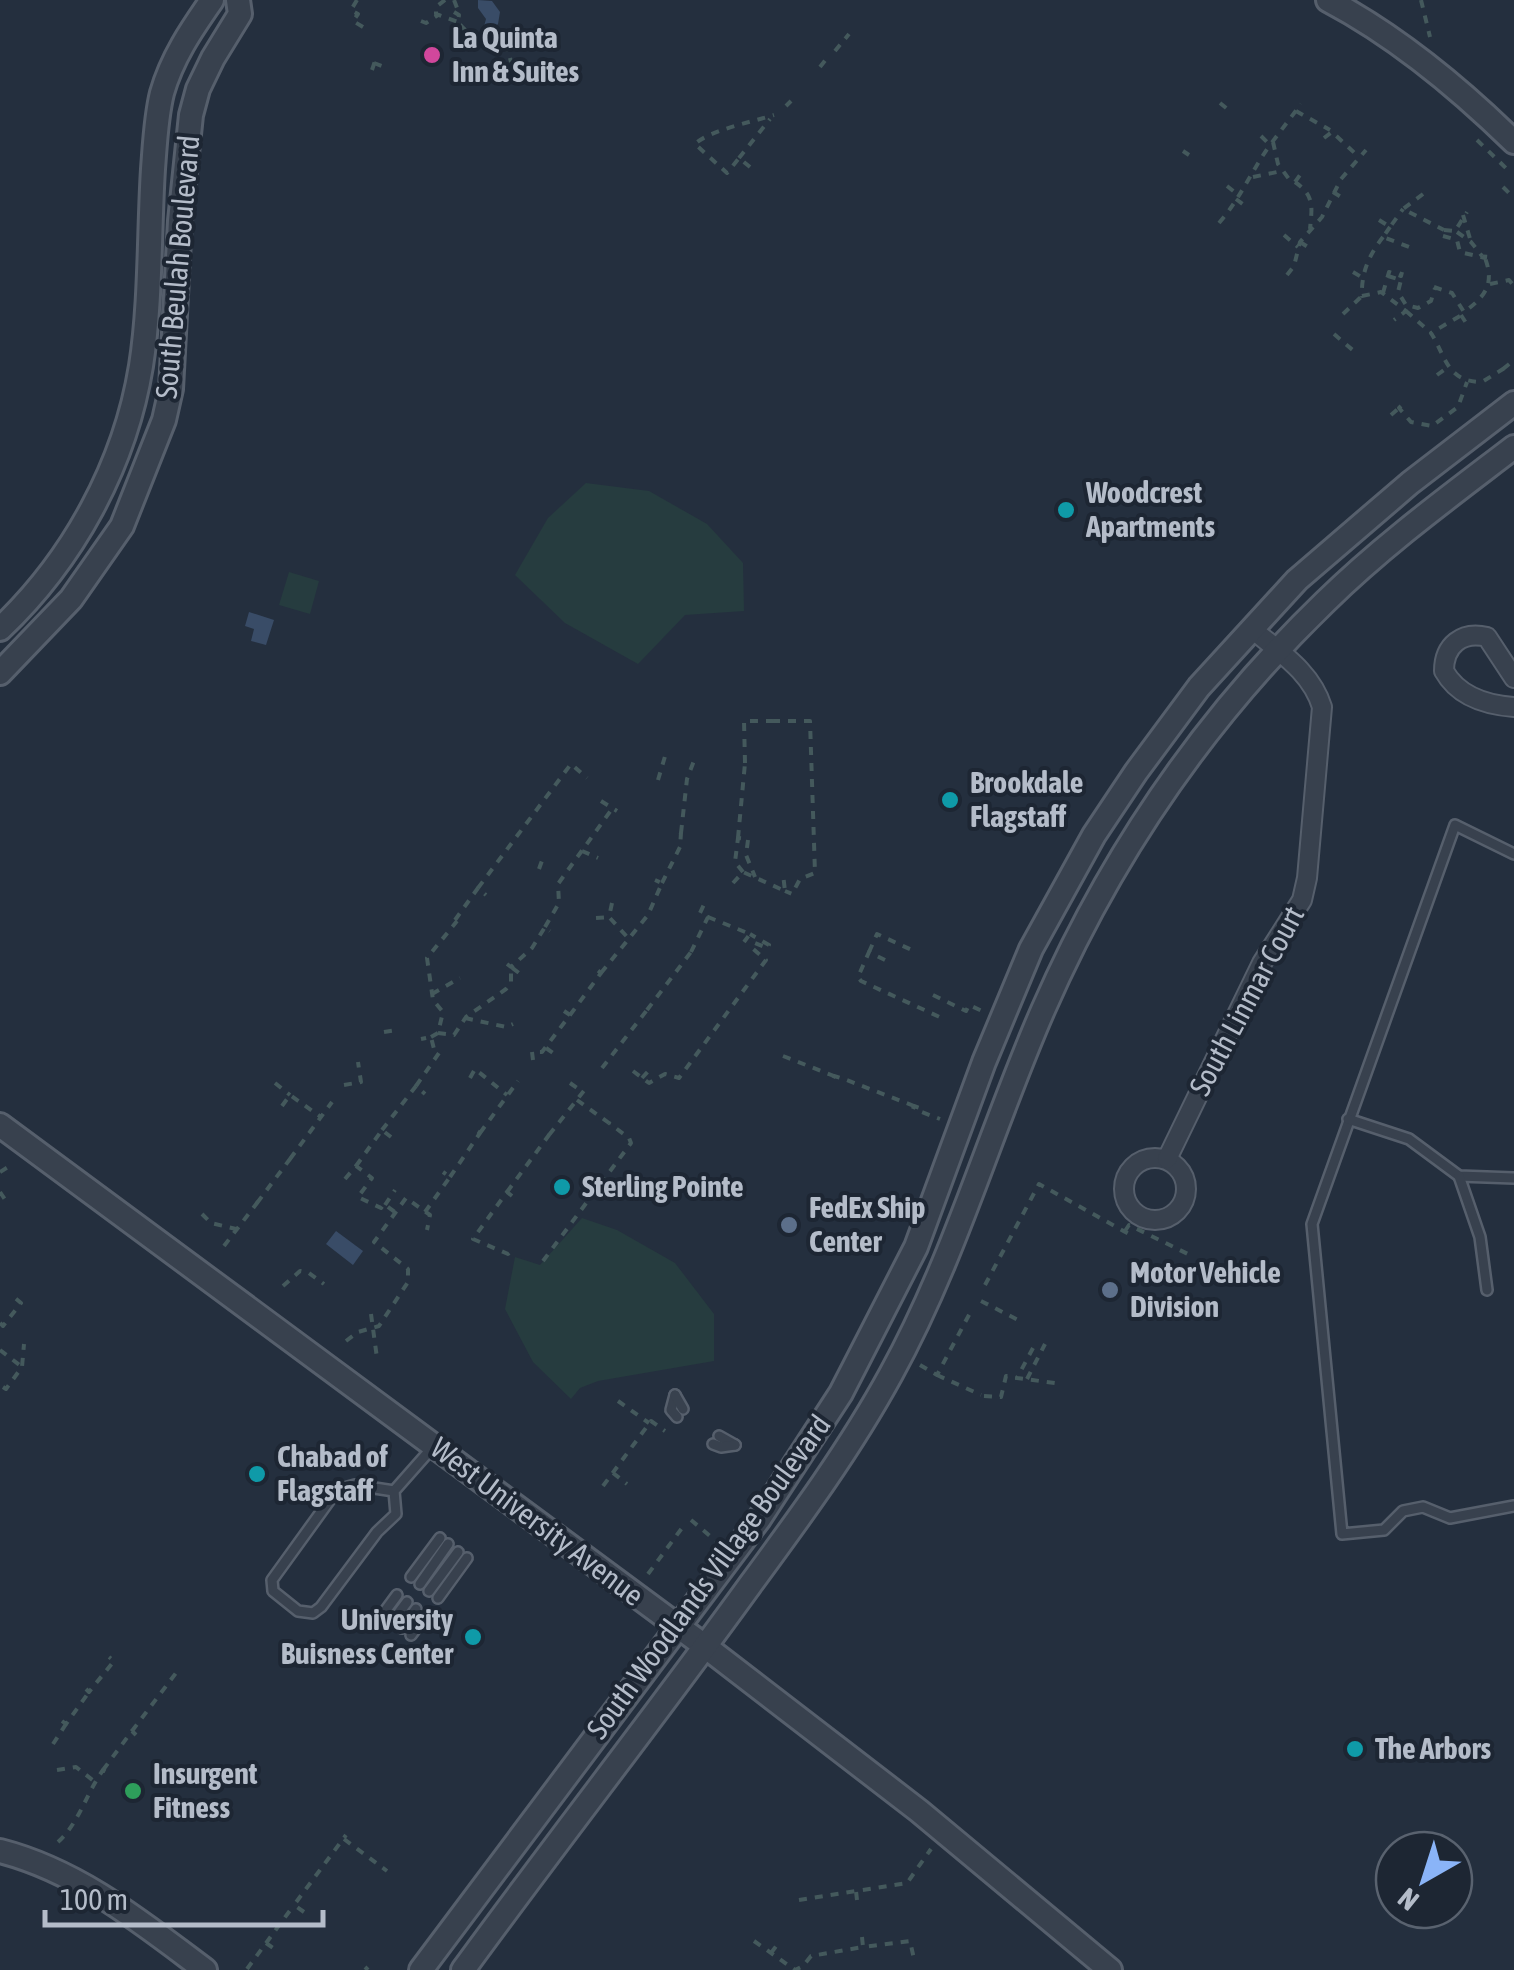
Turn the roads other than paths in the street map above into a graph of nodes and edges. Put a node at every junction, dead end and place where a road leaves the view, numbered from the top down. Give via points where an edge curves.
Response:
1 (212, 0) edge
2 (238, 0) edge
3 (1328, 0) edge
4 (1514, 142) edge
5 (1514, 403) edge
6 (1514, 447) edge
7 (1250, 628) junction
8 (0, 629) edge
9 (1277, 650) junction
10 (0, 673) edge
11 (1514, 678) edge
12 (1514, 707) edge
13 (1514, 854) edge
14 (1348, 1119) junction
15 (0, 1125) edge
16 (1167, 1159) dead end
17 (1459, 1176) junction
18 (1514, 1178) edge
19 (1488, 1290) dead end
20 (434, 1446) junction
21 (394, 1491) junction
22 (1514, 1506) edge
23 (444, 1541) dead end
24 (463, 1555) dead end
25 (397, 1596) dead end
26 (411, 1606) dead end
27 (383, 1614) dead end
28 (425, 1616) dead end
29 (397, 1625) dead end
30 (678, 1626) junction
31 (411, 1635) dead end
32 (706, 1647) junction
33 (0, 1851) edge
34 (204, 1970) edge
35 (421, 1970) edge
36 (463, 1970) edge
37 (1110, 1970) edge

1 - 8 street, South Beulah Boulevard via 181,43 161,96 141,364 126,430 70,546
2 - 10 street, South Beulah Boulevard via 240,14 198,89 187,144 176,212 170,388 152,451 122,526 98,562
3 - 4 street via 1448,80
5 - 7 street, South Woodlands Village Boulevard via 1346,536
6 - 9 street, South Woodlands Village Boulevard via 1369,562
7 - 9 street, South Linmar Court
7 - 30 street, South Woodlands Village Boulevard via 1169,726 1072,873 1031,948 922,1233 862,1356 759,1519
9 - 16 street, South Linmar Court via 1316,686 1322,706 1307,878 1302,900 1262,963
9 - 32 street, South Woodlands Village Boulevard via 1174,778 1100,894 1042,1013 956,1239 908,1342 832,1472
11 - 12 street via 1487,637 1478,634 1460,638 1444,659 1444,670 1460,690 1494,706
13 - 14 lane via 1454,826
14 - 17 lane via 1409,1140
14 - 22 lane via 1312,1224 1342,1534 1384,1530 1404,1511 1423,1507 1450,1518
15 - 20 street, West University Avenue
17 - 18 lane
17 - 19 lane via 1480,1237
20 - 21 lane
20 - 30 street, West University Avenue
21 - 21 lane via 355,1485 338,1490 272,1580 273,1591 298,1611 313,1613 396,1514
23 - 24 lane via 424,1588
25 - 27 lane
26 - 29 lane
28 - 31 lane
30 - 32 street, West University Avenue
30 - 35 street, South Woodlands Village Boulevard
32 - 36 street, South Woodlands Village Boulevard
32 - 37 street, West University Avenue
33 - 34 street via 85,1886

